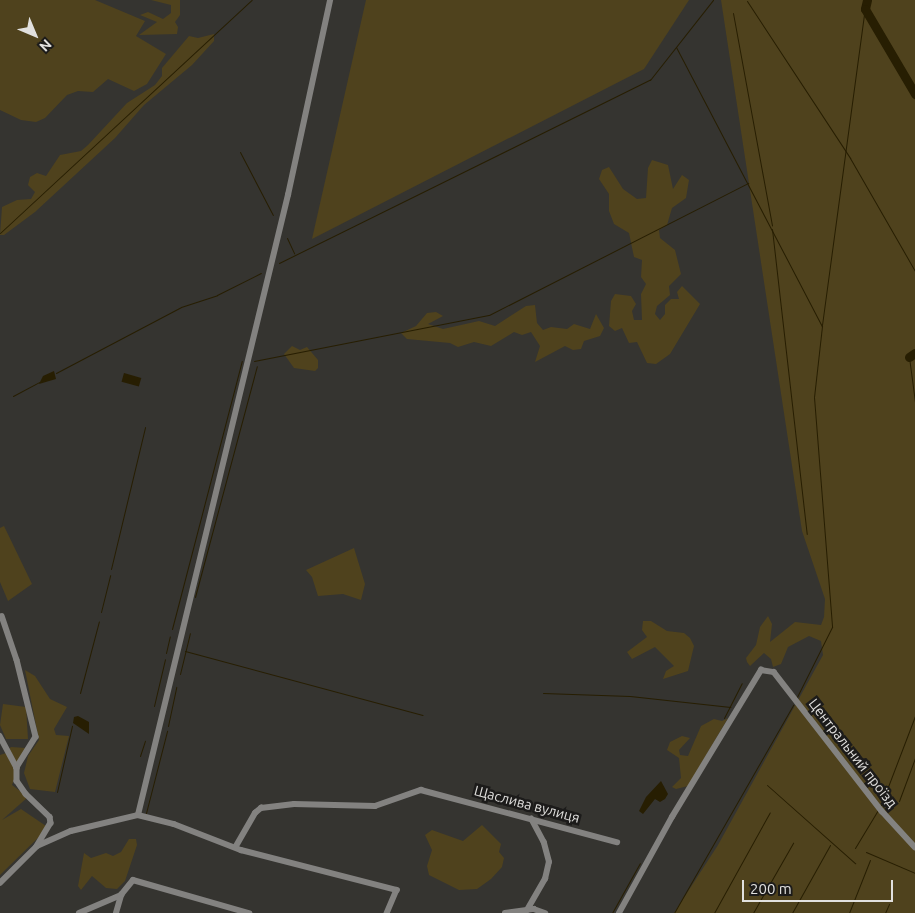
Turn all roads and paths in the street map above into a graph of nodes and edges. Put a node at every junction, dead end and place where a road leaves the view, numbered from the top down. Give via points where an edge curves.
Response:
1 (330, 0) edge
2 (2, 616) dead end
3 (0, 736) edge
4 (3, 750) edge
5 (17, 768) junction
6 (138, 815) junction
7 (530, 818) junction
8 (618, 842) dead end
9 (37, 846) junction
10 (236, 846) junction
11 (915, 847) edge
12 (0, 882) edge
13 (121, 895) junction
14 (527, 910) junction
15 (79, 913) edge
16 (116, 913) edge
17 (249, 913) edge
18 (387, 913) edge
19 (505, 913) edge
20 (545, 913) edge
21 (619, 913) edge

1 - 6 street via 284,214
2 - 5 street via 17,660 36,737
3 - 4 street
4 - 5 street
5 - 9 street via 18,781 26,794 50,818 51,823
6 - 9 street via 71,831
6 - 10 street
7 - 8 street, Щаслива вулиця
7 - 10 street, Щаслива вулиця via 421,790 375,806 294,804 261,808
7 - 14 street via 544,843 549,862 545,879
9 - 12 street
10 - 18 street via 397,890
11 - 21 street, Центральний проїзд via 882,811 774,672 766,669 758,672
13 - 15 street
13 - 16 street
13 - 17 street via 134,880
14 - 19 street
14 - 20 street

